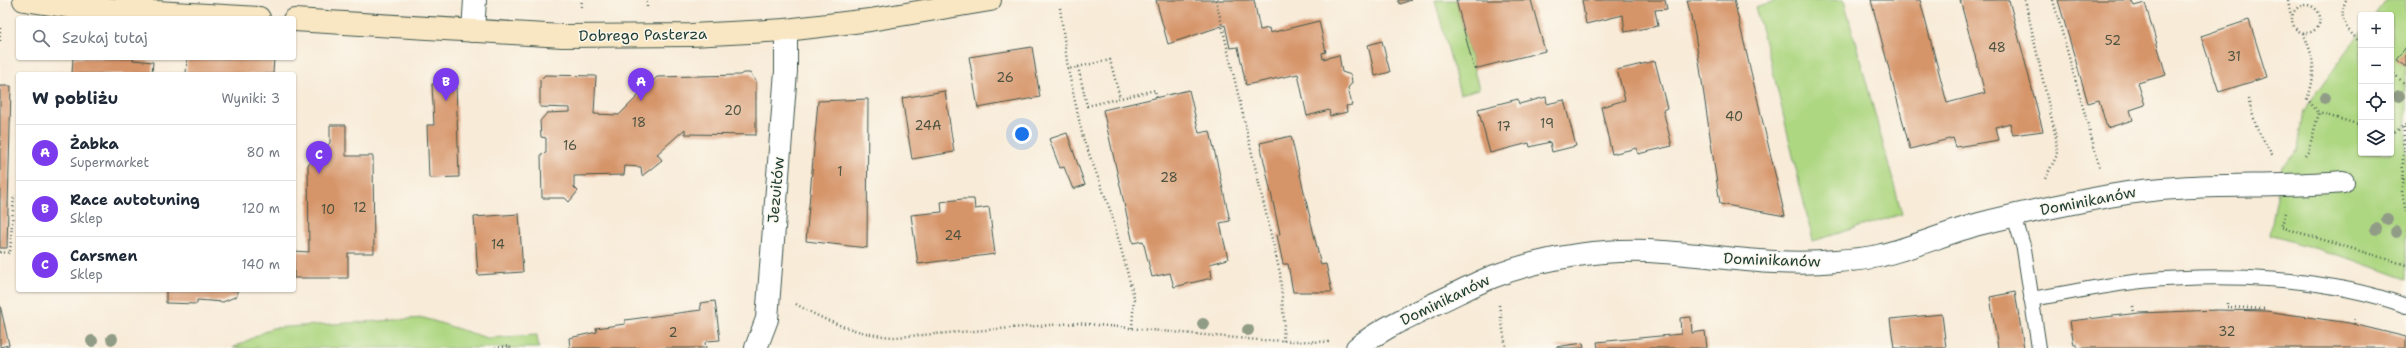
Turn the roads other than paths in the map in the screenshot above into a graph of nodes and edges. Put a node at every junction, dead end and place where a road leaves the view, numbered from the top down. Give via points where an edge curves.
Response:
1 (24, 0) edge
2 (475, 0) edge
3 (990, 0) edge
4 (225, 16) edge
5 (296, 20) edge
6 (786, 30) junction
7 (473, 31) junction
8 (2343, 182) dead end
9 (2024, 214) junction
10 (2031, 299) junction
11 (2406, 306) edge
12 (756, 348) edge
13 (1357, 348) edge
14 (2039, 348) edge

1 - 4 street via 70,7
2 - 7 street
3 - 6 street, Dobrego Pasterza via 870,20
5 - 7 street, Dobrego Pasterza
6 - 7 street, Dobrego Pasterza via 659,36 563,36
6 - 12 street, Jezuitów via 786,71 767,319
8 - 9 street, Dominikanów via 2304,186 2142,190
9 - 10 lane via 2024,249
9 - 13 street, Dominikanów via 1978,225 1880,256 1807,264 1739,260 1661,251 1614,252 1538,264 1494,277 1411,315
10 - 11 lane via 2142,281 2232,277 2309,283 2391,300
10 - 14 lane

